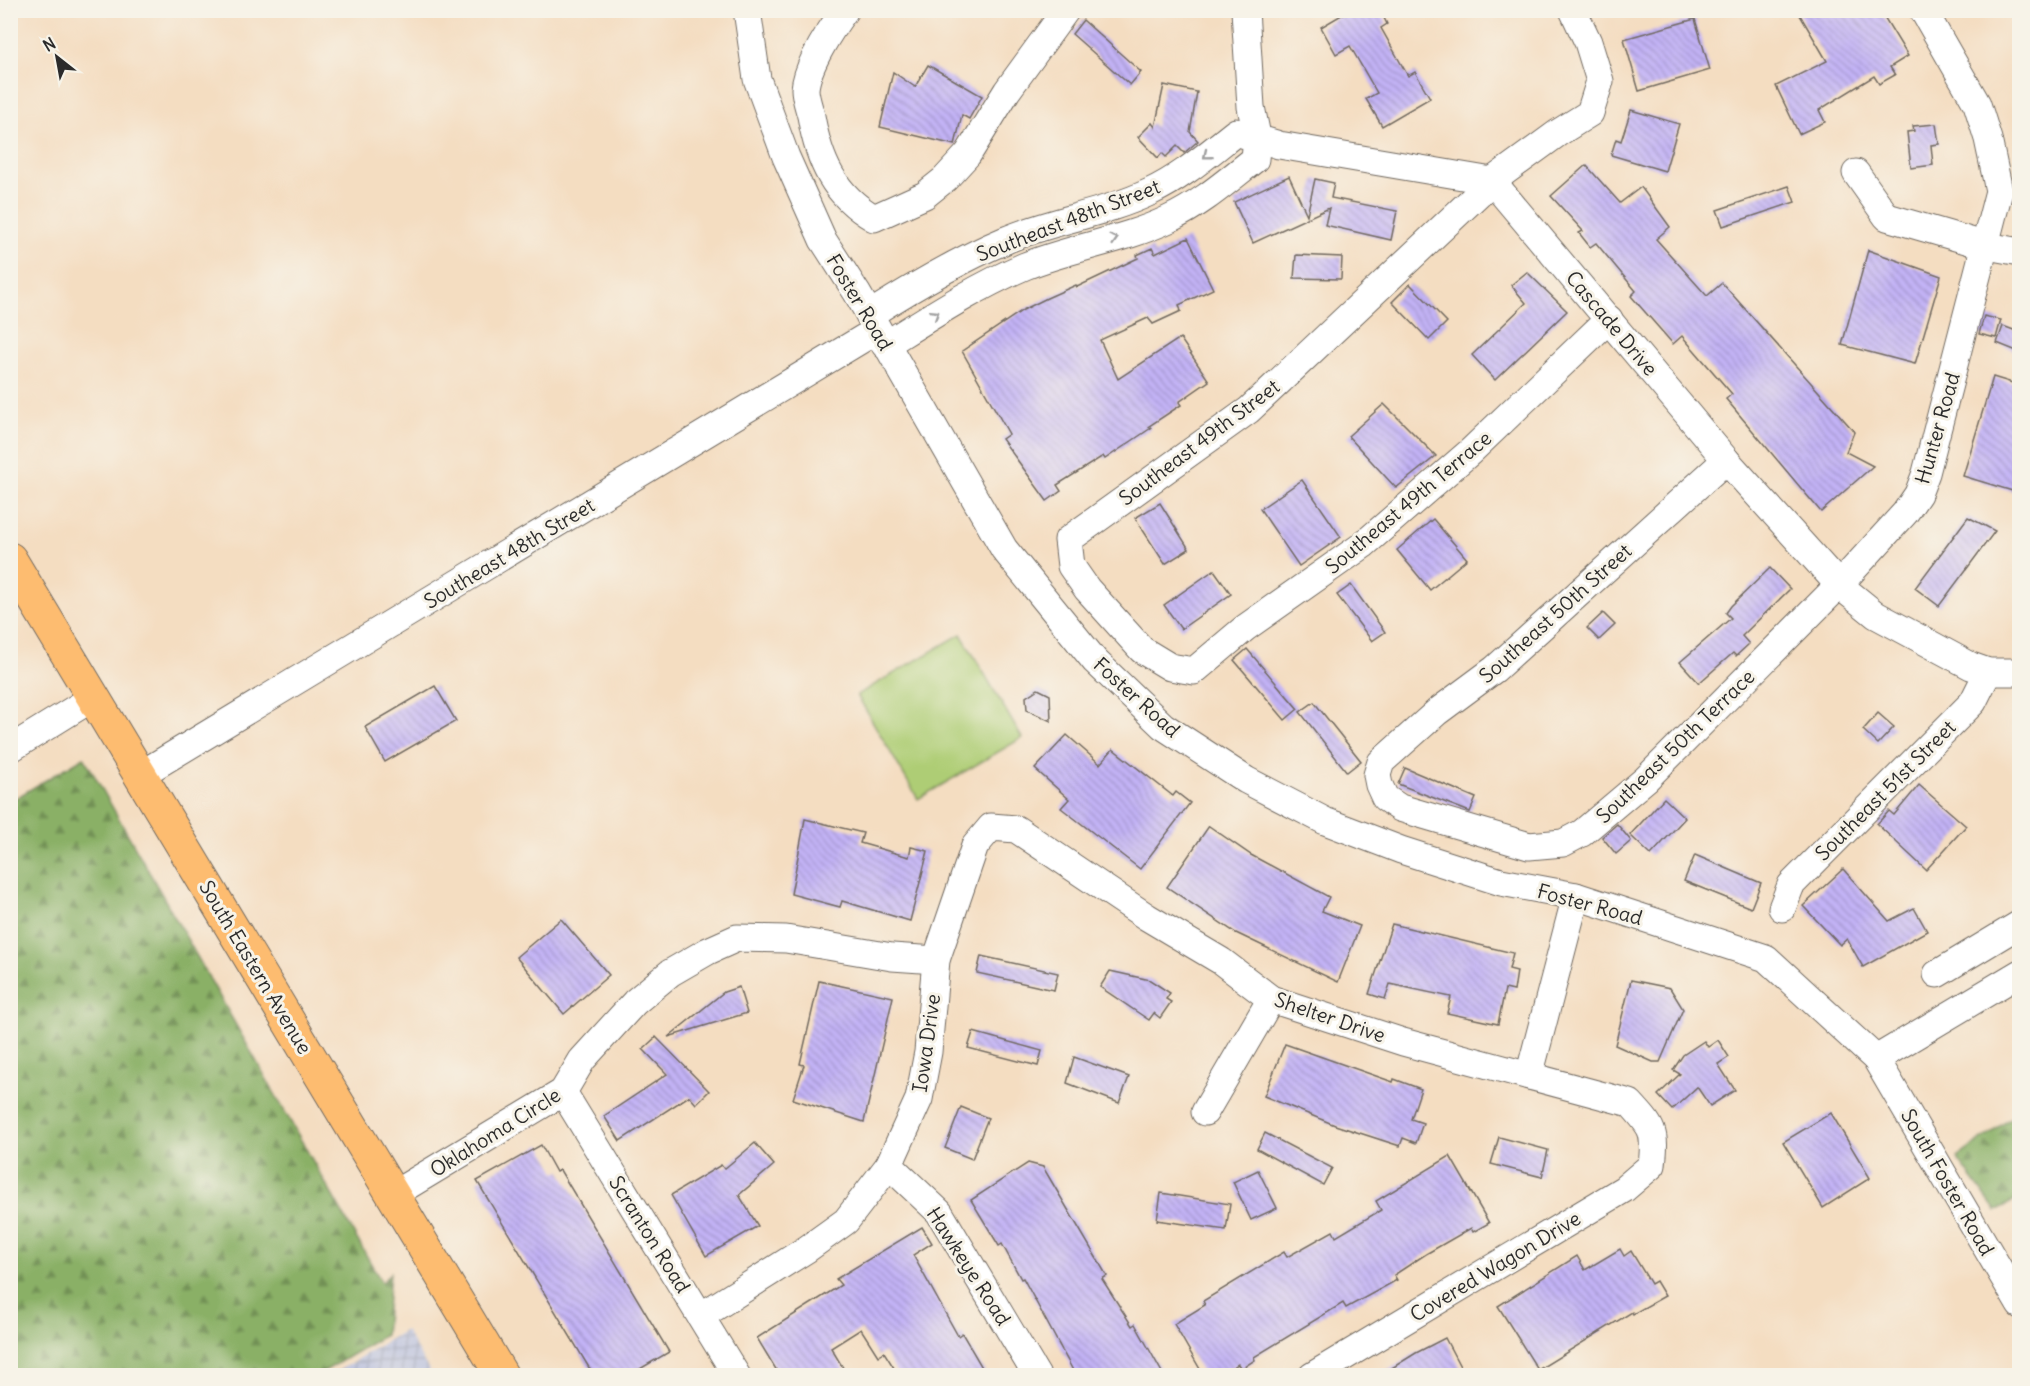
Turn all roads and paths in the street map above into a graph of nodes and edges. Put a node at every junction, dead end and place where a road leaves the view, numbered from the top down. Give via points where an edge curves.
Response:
1 (747, 10) edge
2 (845, 10) edge
3 (1066, 10) edge
4 (1245, 10) edge
5 (1573, 10) edge
6 (1923, 10) edge
7 (1257, 136) junction
8 (1856, 173) dead end
9 (1492, 181) junction
10 (1987, 246) junction
11 (2019, 252) edge
12 (1609, 319) junction
13 (877, 330) junction
14 (1726, 460) junction
15 (10, 559) edge
16 (1839, 585) junction
17 (1194, 671) joint
18 (1988, 672) junction
19 (2019, 672) edge
20 (94, 698) junction
21 (10, 749) edge
22 (1381, 762) joint
23 (140, 775) junction
24 (991, 827) joint
25 (1576, 896) junction
26 (1782, 908) dead end
27 (2019, 924) edge
28 (936, 960) junction
29 (2019, 973) edge
30 (1936, 974) dead end
31 (1271, 999) junction
32 (1876, 1059) junction
33 (1529, 1076) junction
34 (563, 1092) junction
35 (1205, 1112) dead end
36 (1655, 1140) joint
37 (890, 1165) junction
38 (394, 1194) junction
39 (2019, 1305) edge
40 (701, 1316) junction
41 (502, 1376) edge
42 (737, 1376) edge
43 (1037, 1376) edge
44 (1312, 1376) edge

1 - 13 street, Foster Road via 757,79 786,157 823,240
2 - 3 street via 823,40 805,88 816,142 829,175 853,206 874,218 925,195 945,179 968,154 1006,91
4 - 7 street via 1251,107
5 - 9 street via 1600,81 1590,114
6 - 10 street, Hunter Road via 1977,104 1988,139 1999,191
7 - 9 street via 1279,145
7 - 13 street, Southeast 48th Street via 1236,132 1190,169 1150,192 1007,239 938,273
8 - 10 street via 1887,218
9 - 12 street, Cascade Drive
9 - 17 street, Southeast 49th Street via 1249,410 1068,540 1071,566 1142,650 1170,667
10 - 11 street
10 - 16 street, Hunter Road via 1918,494
12 - 14 street, Cascade Drive
12 - 17 street, Southeast 49th Terrace via 1470,452 1363,545 1245,628
13 - 23 street, Southeast 48th Street
13 - 25 street, Foster Road via 1004,549 1095,661 1164,726 1246,780 1325,821 1501,882
14 - 16 street, Cascade Drive
14 - 22 street, Southeast 50th Street via 1495,669 1437,712
15 - 20 main road, South Eastern Avenue
16 - 18 street, Cascade Drive via 1876,615
16 - 22 street, Southeast 50th Terrace via 1646,779 1582,833 1563,843 1529,846 1400,808 1385,798 1379,785
18 - 19 street, Cascade Drive
18 - 26 street, Southeast 51st Street via 1973,702 1791,885
20 - 21 street
20 - 23 main road, South Eastern Avenue
23 - 38 main road, South Eastern Avenue
24 - 28 street, Iowa Drive via 975,846
24 - 31 street, Shelter Drive via 1016,829 1147,917 1221,961
25 - 32 street, Foster Road via 1766,958
25 - 33 street
27 - 30 street
28 - 34 street, Oklahoma Circle via 892,957 786,939 737,938 670,973 635,1002 582,1060
28 - 37 street, Iowa Drive via 928,1052 919,1099
29 - 32 street
31 - 33 street, Shelter Drive via 1403,1042
31 - 35 street
32 - 39 street, South Foster Road
33 - 36 street, Shelter Drive via 1630,1104 1649,1123
34 - 38 street, Oklahoma Circle
34 - 40 street, Scranton Road
36 - 44 street, Covered Wagon Drive via 1652,1165 1624,1190
37 - 40 street, Iowa Drive via 846,1221
37 - 43 street, Hawkeye Road via 939,1212
38 - 41 main road, South Eastern Avenue
40 - 42 street, Scranton Road

